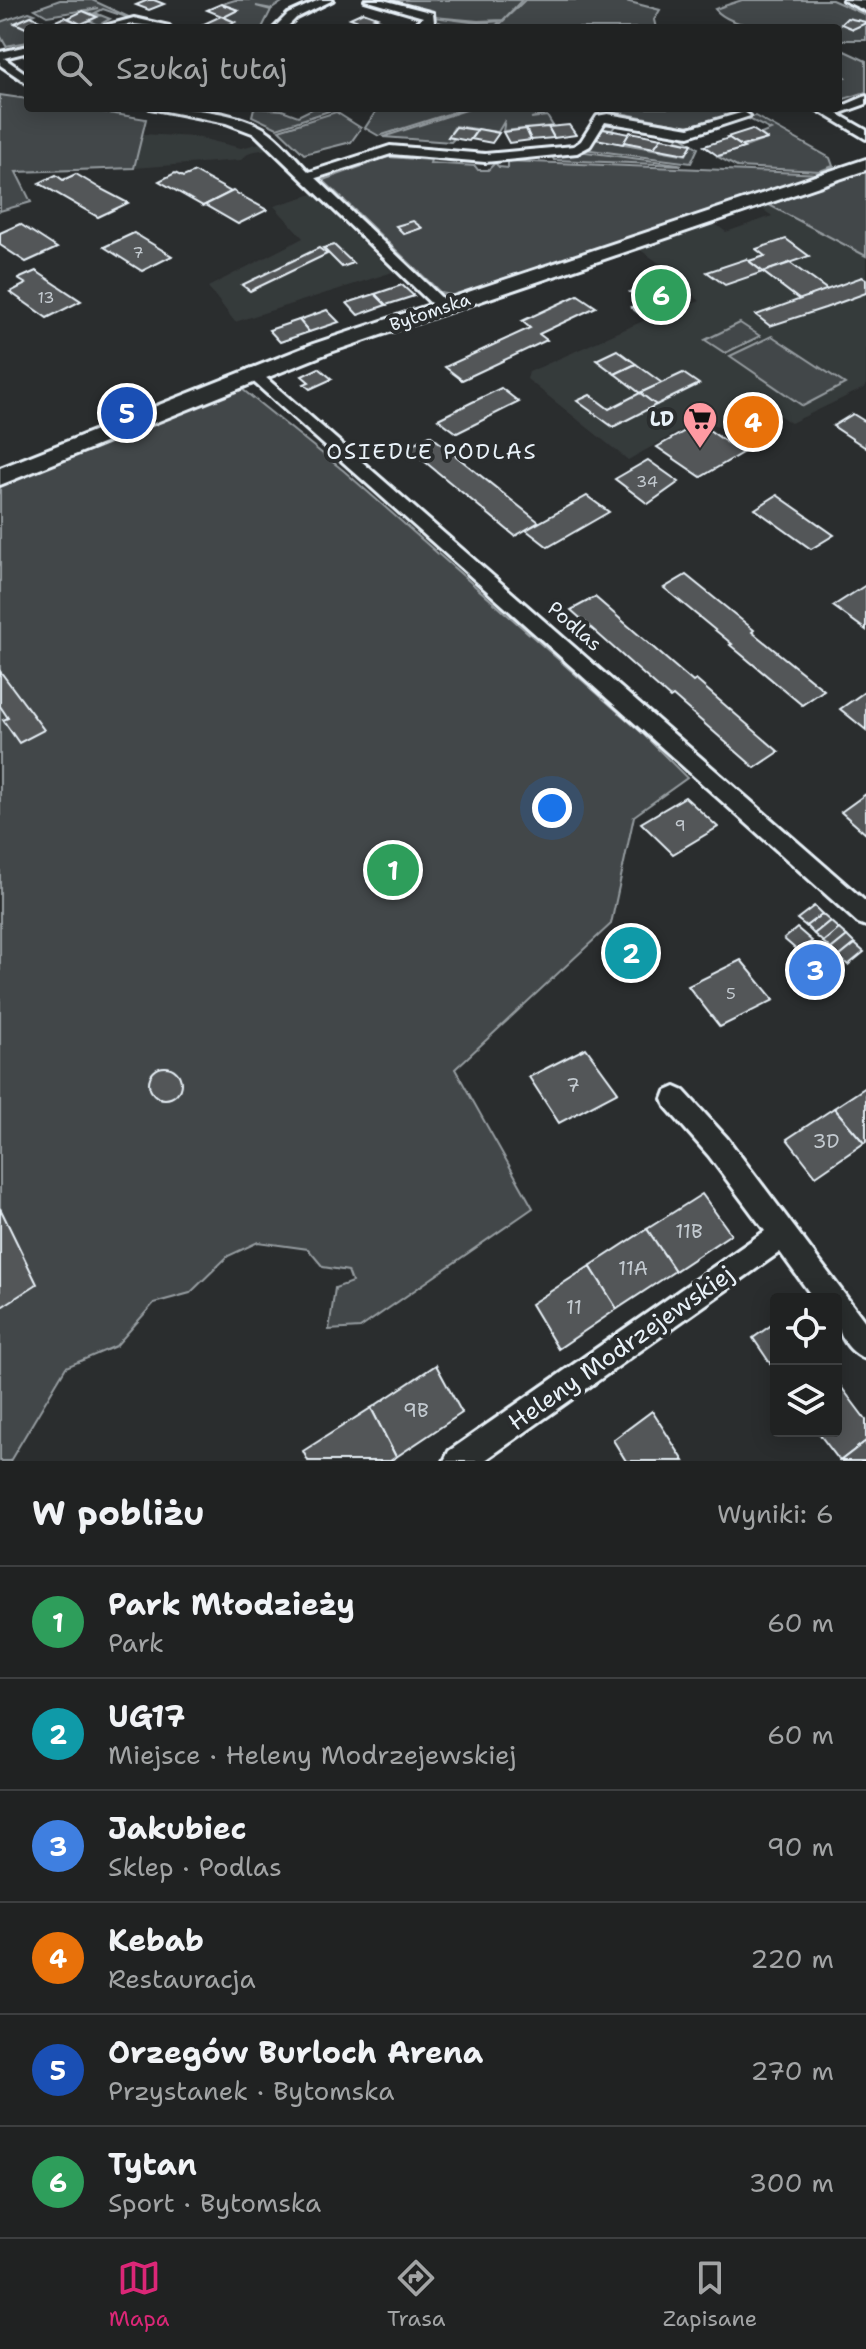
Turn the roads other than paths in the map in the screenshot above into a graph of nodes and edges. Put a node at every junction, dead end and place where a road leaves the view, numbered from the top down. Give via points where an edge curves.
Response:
1 (328, 0) edge
2 (370, 0) edge
3 (851, 0) edge
4 (866, 6) edge
5 (103, 12) dead end
6 (125, 22) junction
7 (118, 24) edge
8 (156, 24) edge
9 (284, 24) edge
10 (424, 24) edge
11 (24, 50) edge
12 (0, 58) edge
13 (24, 77) edge
14 (866, 100) edge
15 (842, 106) edge
16 (204, 112) edge
17 (827, 112) edge
18 (744, 116) dead end
19 (866, 135) edge
20 (866, 164) edge
21 (307, 177) junction
22 (443, 307) junction
23 (252, 373) junction
24 (0, 477) edge
25 (866, 916) edge
26 (675, 1099) dead end
27 (782, 1235) junction
28 (826, 1293) edge
29 (842, 1314) edge
30 (866, 1345) edge
31 (459, 1461) edge

1 - 9 street
2 - 10 street via 429,15
3 - 4 street
5 - 6 street
6 - 7 street
6 - 8 street
11 - 12 street
12 - 13 street
14 - 15 street
16 - 21 street via 247,124
17 - 19 street
18 - 21 street via 689,132 608,118 601,119 577,149 485,158 390,150
20 - 22 street, Bytomska
21 - 22 street
22 - 23 street, Bytomska
23 - 24 street, Bytomska
23 - 25 street, Podlas
26 - 27 street via 718,1147
27 - 28 street
27 - 31 street, Heleny Modrzejewskiej
29 - 30 street

